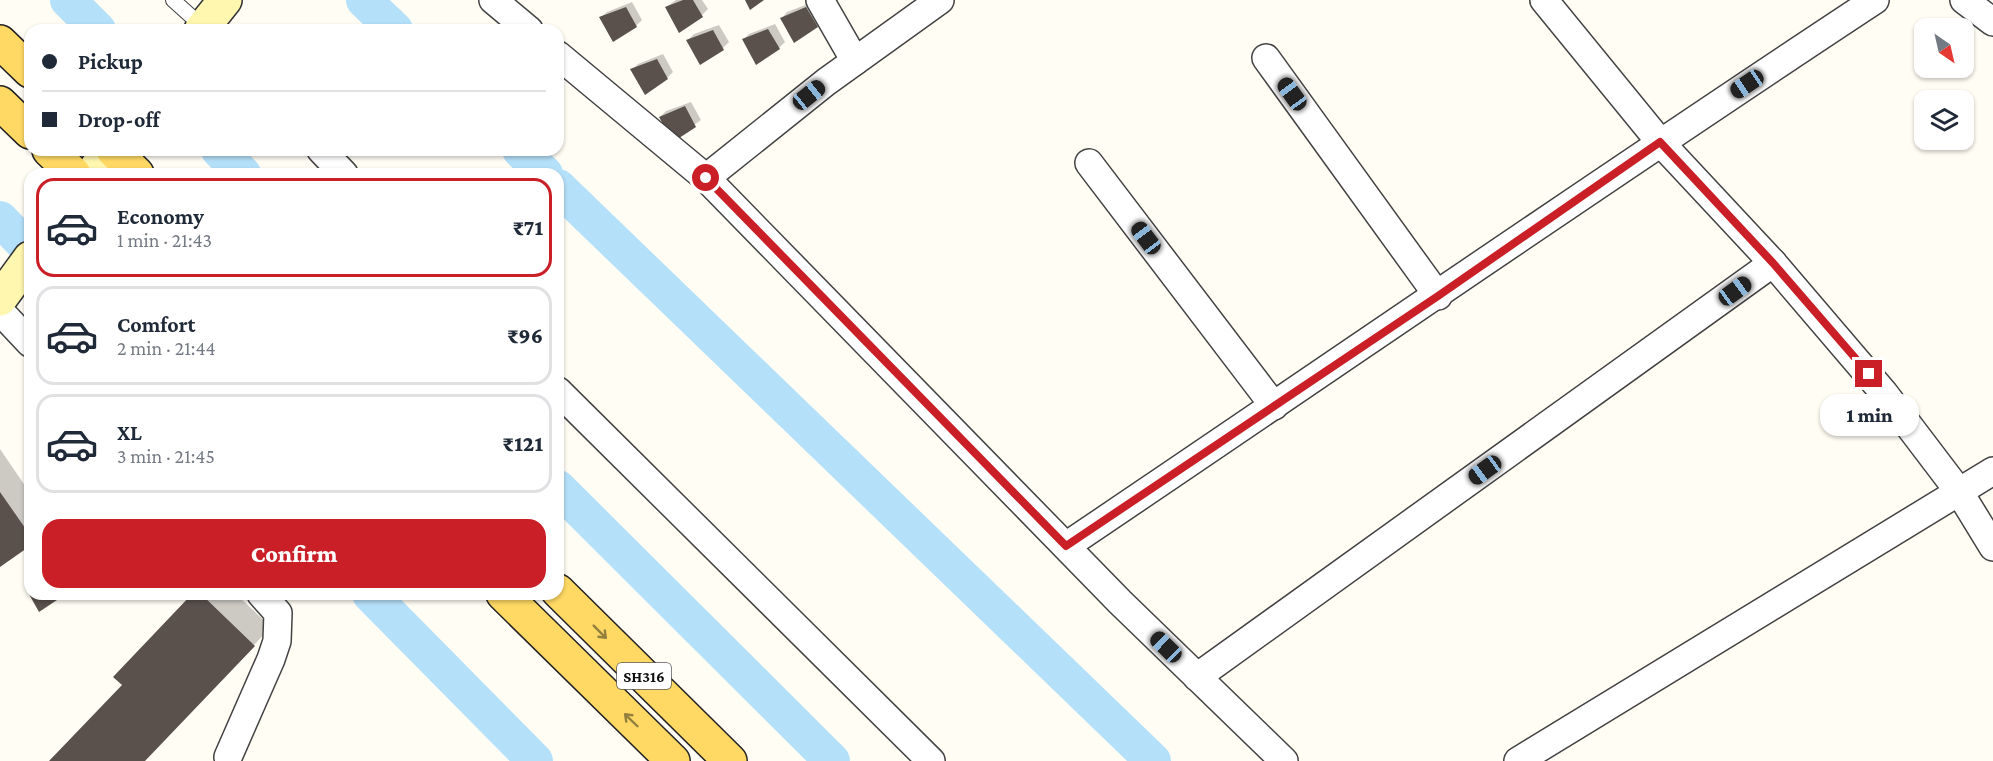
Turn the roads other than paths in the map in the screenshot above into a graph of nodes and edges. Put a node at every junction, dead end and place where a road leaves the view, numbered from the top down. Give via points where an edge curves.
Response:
1 (173, 0) edge
2 (225, 0) edge
3 (493, 0) edge
4 (820, 0) edge
5 (940, 0) edge
6 (1544, 0) edge
7 (1875, 0) edge
8 (1964, 0) edge
9 (1993, 22) edge
10 (199, 24) edge
11 (208, 24) edge
12 (522, 24) edge
13 (0, 42) edge
14 (1266, 58) dead end
15 (564, 60) edge
16 (855, 61) junction
17 (24, 65) edge
18 (0, 103) edge
19 (24, 126) edge
20 (1660, 142) junction
21 (55, 156) edge
22 (106, 156) edge
23 (118, 156) edge
24 (327, 156) edge
25 (1089, 163) dead end
26 (68, 168) edge
27 (97, 168) edge
28 (130, 168) edge
29 (338, 168) edge
30 (706, 178) junction
31 (1773, 263) junction
32 (24, 267) edge
33 (1438, 296) junction
34 (3, 298) edge
35 (24, 333) edge
36 (564, 397) edge
37 (1274, 406) junction
38 (1993, 471) edge
39 (1960, 493) junction
40 (1066, 546) junction
41 (1993, 548) edge
42 (564, 597) edge
43 (266, 600) edge
44 (509, 600) edge
45 (1197, 676) junction
46 (231, 760) edge
47 (673, 761) edge
48 (730, 761) edge
49 (931, 761) edge
50 (1284, 761) edge
51 (1518, 761) edge

1 - 10 lane
2 - 11 street
3 - 12 street
4 - 16 street
5 - 16 street
6 - 20 street
7 - 20 street
8 - 9 street
13 - 17 main road
14 - 33 street
15 - 30 street
16 - 30 street
18 - 19 main road
20 - 31 street
20 - 33 street
21 - 26 main road
22 - 27 street
23 - 28 main road
24 - 29 street
25 - 37 street
30 - 40 street
31 - 39 street via 1884,393
31 - 45 street
32 - 34 street
33 - 37 street
34 - 35 street
36 - 49 street
37 - 40 street
38 - 39 street
39 - 41 street
39 - 51 street
40 - 45 street
42 -> 48 main road, SH316
43 - 46 street via 278,613 277,641
47 -> 44 main road, SH316
45 - 50 street

